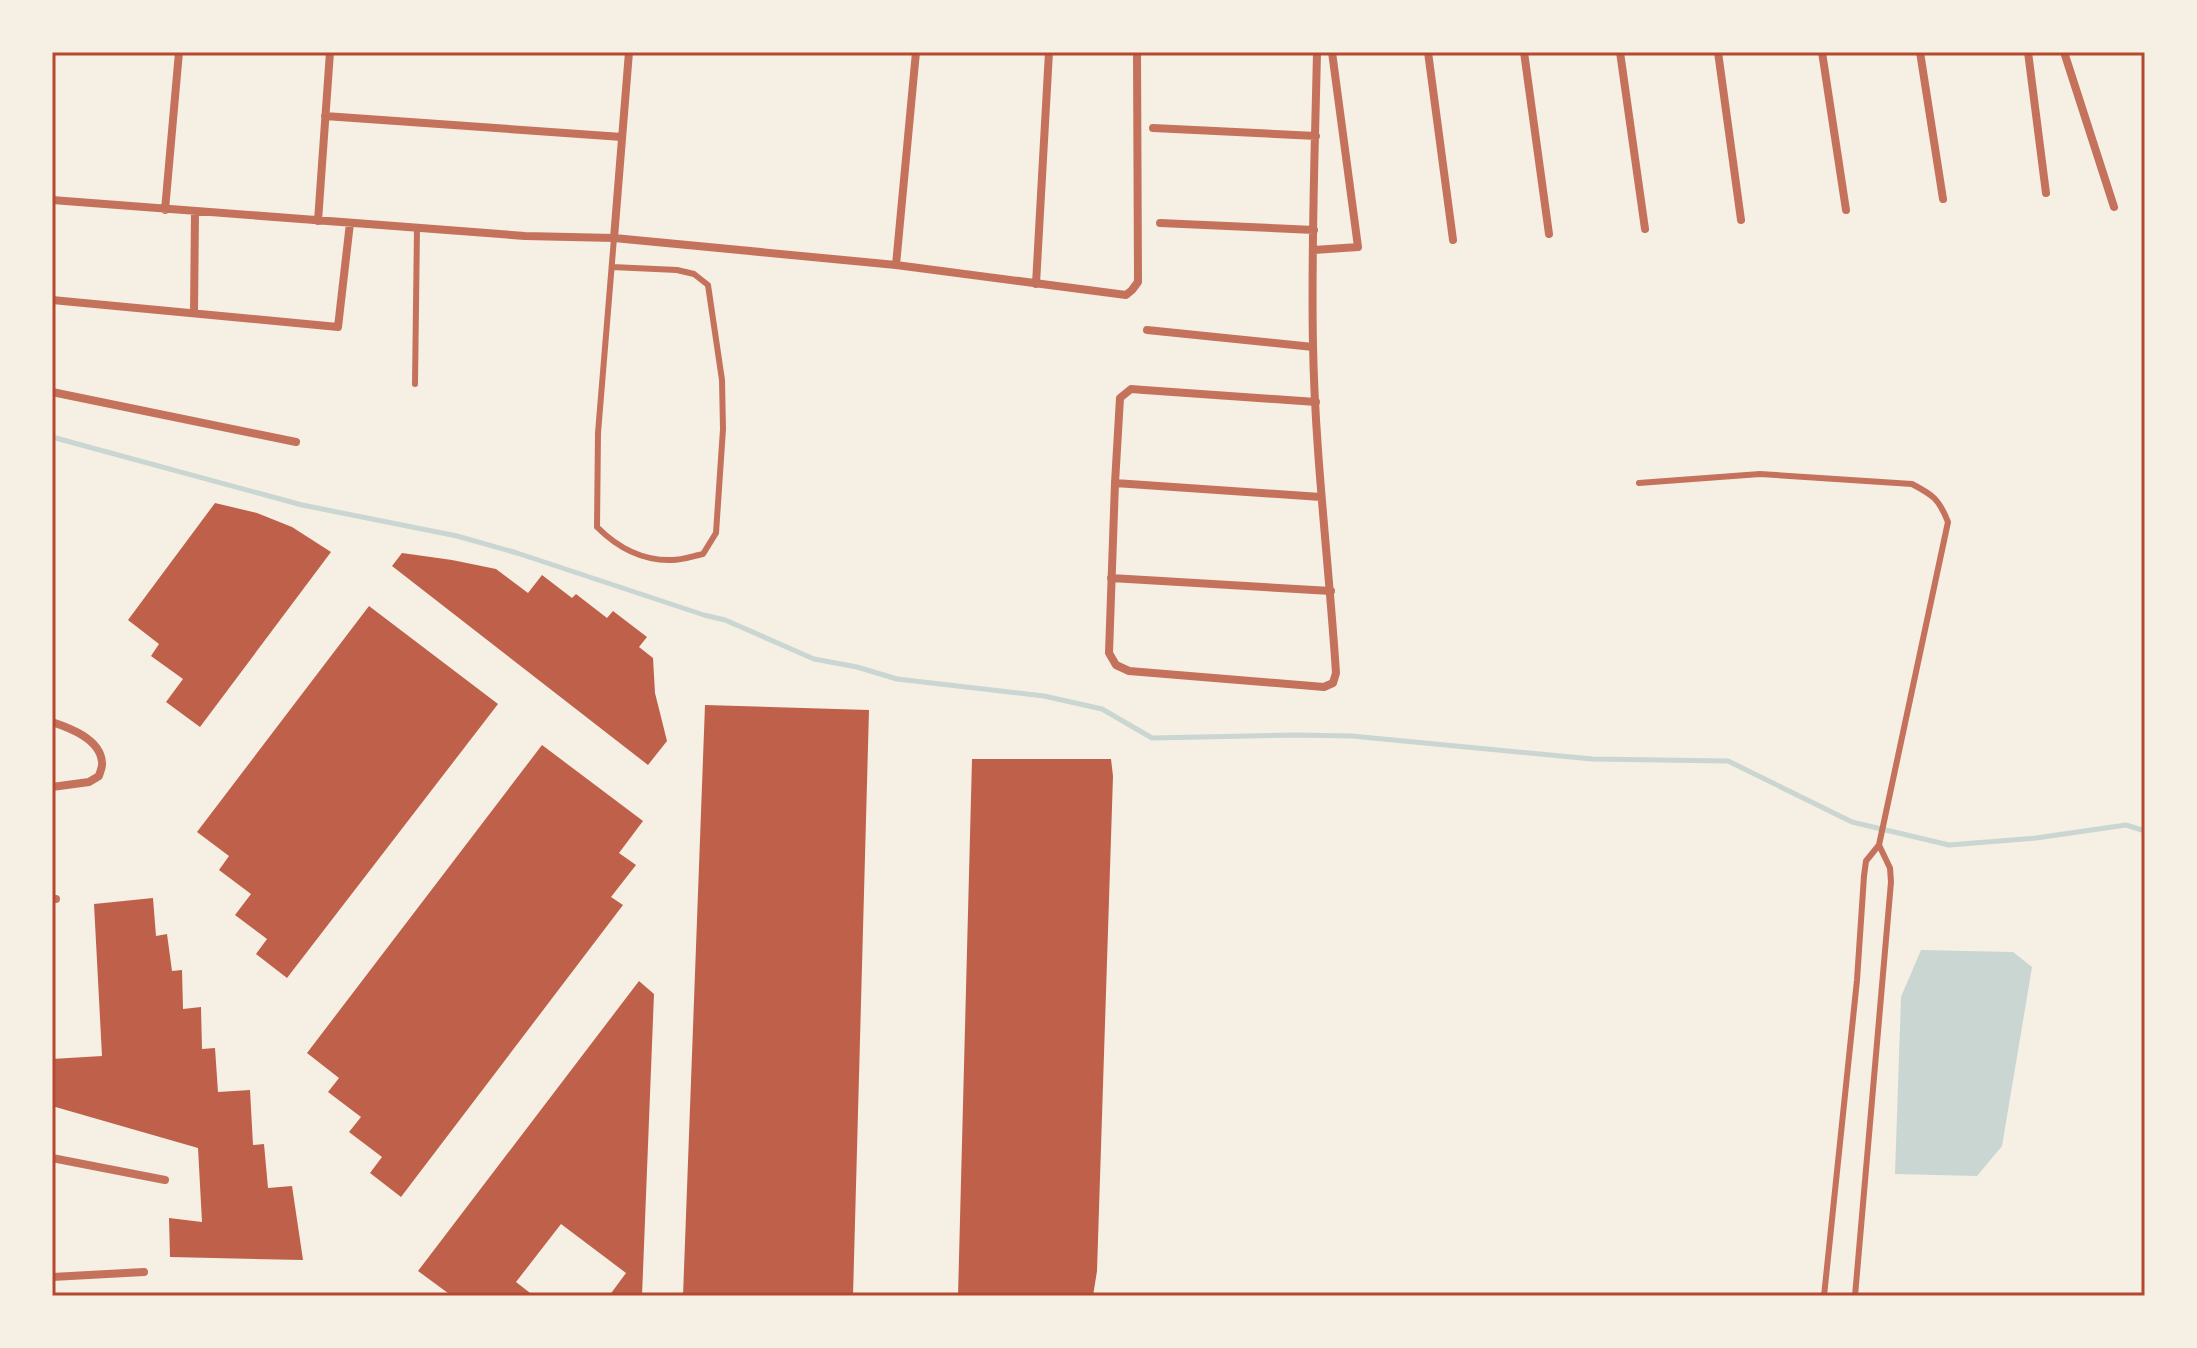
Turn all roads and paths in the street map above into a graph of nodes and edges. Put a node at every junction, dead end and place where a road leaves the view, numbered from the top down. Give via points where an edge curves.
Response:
1 (179, 52) edge
2 (330, 52) edge
3 (629, 52) edge
4 (916, 52) edge
5 (1049, 52) edge
6 (1137, 52) edge
7 (1317, 52) edge
8 (1332, 52) edge
9 (1428, 52) edge
10 (1524, 52) edge
11 (1620, 52) edge
12 (1718, 52) edge
13 (1822, 52) edge
14 (1920, 52) edge
15 (2028, 52) edge
16 (2064, 52) edge
17 (325, 116) junction
18 (1153, 128) dead end
19 (1316, 136) junction
20 (622, 137) junction
21 (2046, 193) dead end
22 (1943, 199) dead end
23 (52, 200) edge
24 (2114, 207) dead end
25 (165, 210) junction
26 (1846, 210) dead end
27 (195, 212) junction
28 (1741, 220) dead end
29 (318, 221) junction
30 (350, 223) junction
31 (1160, 223) dead end
32 (417, 228) junction
33 (1645, 229) dead end
34 (1314, 230) junction
35 (1549, 234) dead end
36 (614, 238) junction
37 (1453, 240) dead end
38 (1314, 250) junction
39 (896, 265) junction
40 (612, 267) junction
41 (1036, 284) junction
42 (52, 300) edge
43 (194, 313) junction
44 (1147, 330) dead end
45 (1313, 347) junction
46 (415, 384) dead end
47 (52, 392) edge
48 (1316, 402) junction
49 (296, 442) dead end
50 (1115, 483) junction
51 (1639, 483) dead end
52 (1321, 497) junction
53 (1111, 578) junction
54 (1331, 591) junction
55 (52, 722) edge
56 (52, 787) edge
57 (1879, 845) junction
58 (52, 1158) edge
59 (165, 1180) dead end
60 (144, 1272) dead end
61 (52, 1277) edge
62 (1824, 1296) edge
63 (1855, 1296) edge

1 - 25 street
2 - 17 street
3 - 20 street
4 - 39 street
5 - 41 street
6 - 41 street via 1138,282 1126,295
7 - 19 street
8 - 38 street via 1358,247
9 - 37 street
10 - 35 street
11 - 33 street
12 - 28 street
13 - 26 street
14 - 22 street
15 - 21 street
16 - 24 street
17 - 20 street
17 - 29 street
18 - 19 street
19 - 34 street
20 - 36 street
23 - 25 street
25 - 27 street
27 - 29 street
27 - 43 street
29 - 30 street
30 - 32 street
30 - 43 street via 338,327
31 - 34 street
32 - 36 street
32 - 46 lane
34 - 38 street
36 - 39 street
36 - 40 lane
38 - 45 street
39 - 41 street
40 - 40 lane via 677,270 708,285 722,380 723,429 716,533 703,554 672,560 637,555 597,527 598,433
42 - 43 street
44 - 45 street
45 - 48 street
47 - 49 street
48 - 50 street via 1131,389 1120,398
48 - 52 street
50 - 52 street
50 - 53 street
51 - 57 lane via 1760,474 1912,484 1942,505 1948,522
52 - 54 street
53 - 54 street
53 - 54 street via 1109,653 1116,665 1129,671 1324,687 1333,683 1336,673
55 - 56 street via 77,731 102,762 99,776 89,782
57 - 62 lane via 1866,861 1864,876
57 - 63 lane via 1891,882
58 - 59 street
60 - 61 street

